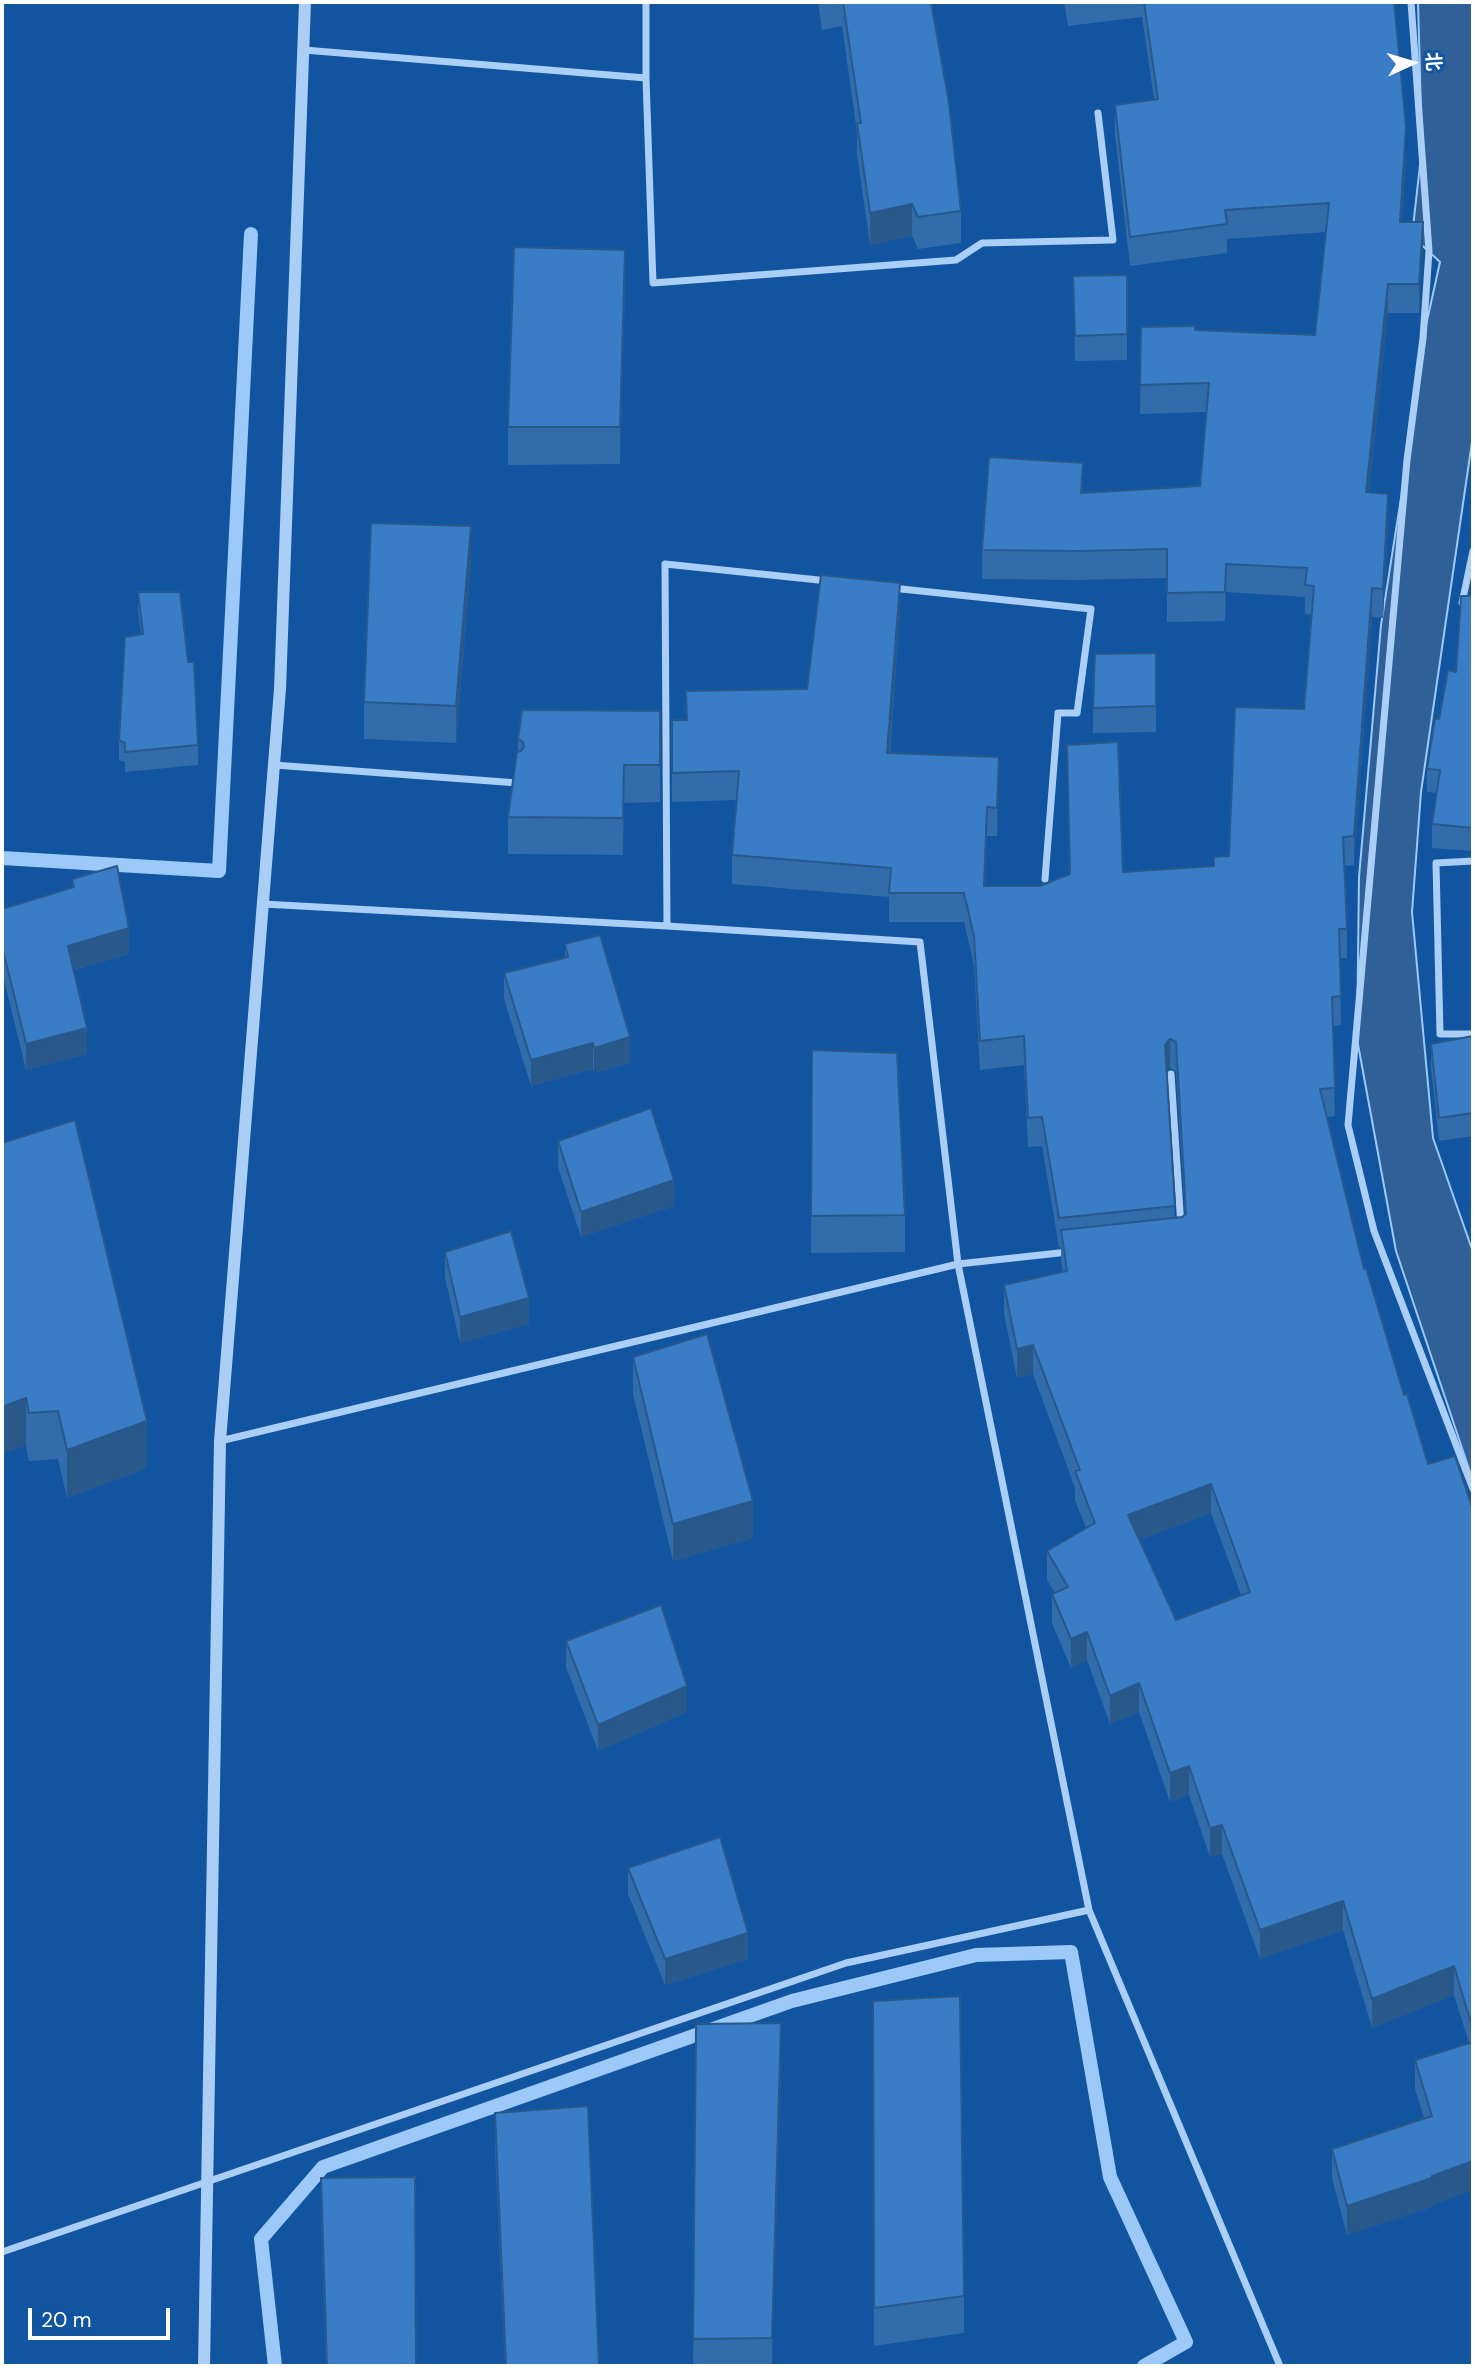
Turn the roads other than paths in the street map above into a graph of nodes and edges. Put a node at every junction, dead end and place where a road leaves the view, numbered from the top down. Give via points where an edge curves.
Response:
1 (305, 2) edge
2 (646, 2) edge
3 (1411, 2) edge
4 (304, 50) junction
5 (646, 78) junction
6 (1098, 113) dead end
7 (1473, 551) edge
8 (844, 583) edge
9 (885, 587) edge
10 (1473, 604) edge
11 (274, 765) junction
12 (518, 783) edge
13 (1473, 861) edge
14 (1045, 879) dead end
15 (263, 904) junction
16 (667, 926) junction
17 (1473, 1034) edge
18 (1171, 1074) dead end
19 (1181, 1240) edge
20 (1076, 1251) edge
21 (958, 1264) junction
22 (220, 1441) junction
23 (1473, 1489) edge
24 (1089, 1910) junction
25 (207, 2181) junction
26 (2, 2252) edge
27 (204, 2366) edge
28 (1280, 2366) edge

1 - 4 street
2 - 5 street
3 - 23 street via 1429,251 1348,1125 1374,1231
4 - 5 street
4 - 11 street
5 - 6 street via 653,283 956,260 982,243 1113,240
7 - 10 street via 1462,603
8 - 16 street via 665,564
9 - 14 street via 1091,609 1077,713 1058,713
11 - 12 street
11 - 15 street
13 - 17 street via 1436,863 1440,1034
15 - 16 street
15 - 22 street
16 - 21 street via 920,942
18 - 19 street
20 - 21 street
21 - 22 street
21 - 24 street
22 - 25 street
24 - 25 street via 846,1963
24 - 28 street
25 - 26 street
25 - 27 street

